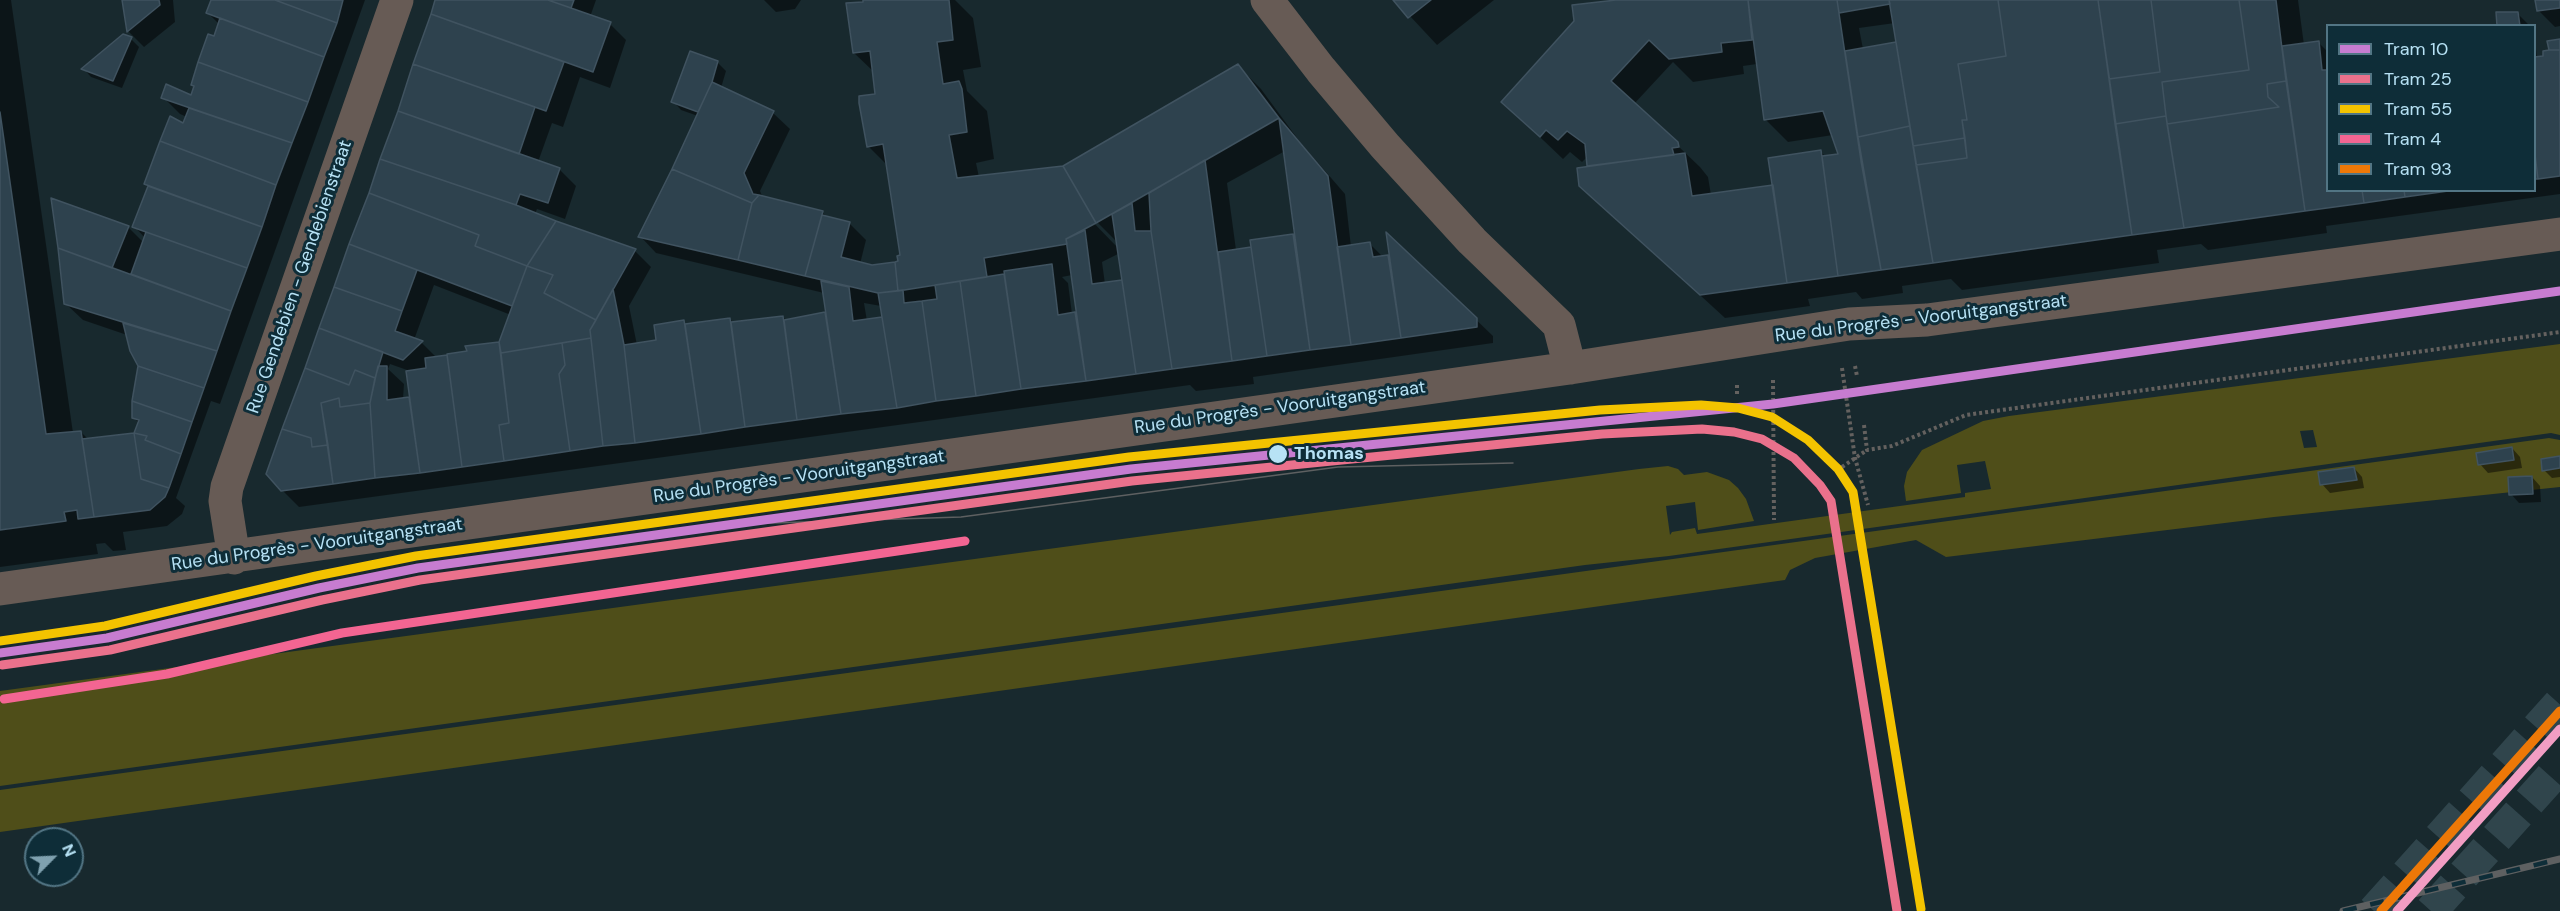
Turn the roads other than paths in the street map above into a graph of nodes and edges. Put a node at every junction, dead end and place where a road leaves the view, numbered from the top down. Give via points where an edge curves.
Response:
1 (397, 0) edge
2 (1267, 0) edge
3 (2560, 234) edge
4 (1570, 368) junction
5 (234, 558) junction
6 (0, 590) edge

1 - 5 street, Rue Gendebien - Gendebienstraat via 227,487 225,501
2 - 4 street via 1385,146 1472,241 1559,324
3 - 4 street, Rue du Progrès - Vooruitgangstraat via 1938,319 1836,326
4 - 5 street, Rue du Progrès - Vooruitgangstraat
5 - 6 street, Rue du Progrès - Vooruitgangstraat

